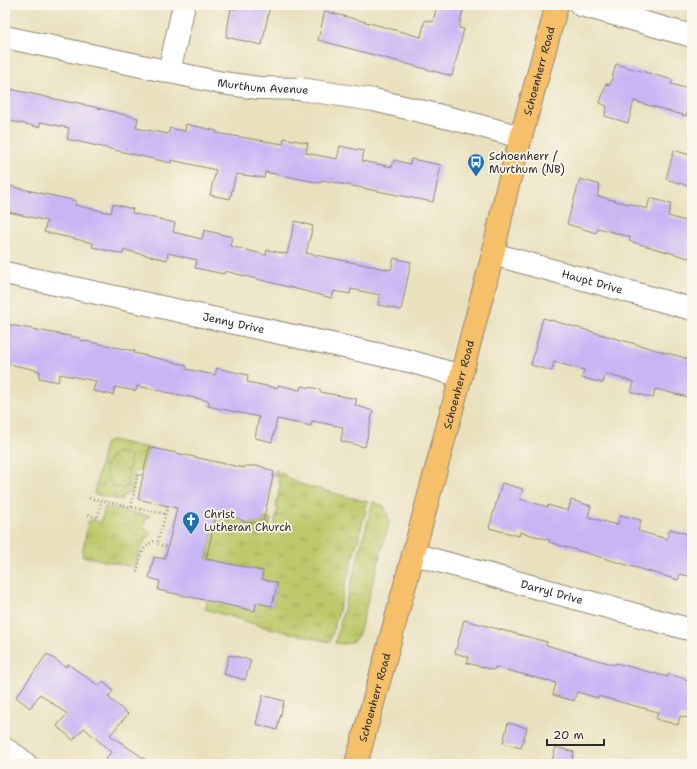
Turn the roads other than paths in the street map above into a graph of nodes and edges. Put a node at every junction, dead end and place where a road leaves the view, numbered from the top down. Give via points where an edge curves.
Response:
1 (184, 5) edge
2 (557, 5) edge
3 (581, 5) edge
4 (692, 36) edge
5 (5, 37) edge
6 (169, 72) junction
7 (521, 137) junction
8 (493, 254) junction
9 (5, 273) edge
10 (692, 309) edge
11 (461, 376) junction
12 (413, 554) junction
13 (692, 630) edge
14 (5, 749) edge
15 (26, 764) edge
16 (356, 764) edge

1 - 6 street
2 - 7 main road, Schoenherr Road
3 - 4 street
5 - 6 street, Murthum Avenue
6 - 7 street, Murthum Avenue via 251,87 300,89 374,100
7 - 8 main road, Schoenherr Road
8 - 10 street, Haupt Drive
8 - 11 main road, Schoenherr Road
9 - 11 street, Jenny Drive via 409,361
11 - 12 main road, Schoenherr Road
12 - 13 street, Darryl Drive
12 - 16 main road, Schoenherr Road
14 - 15 street

